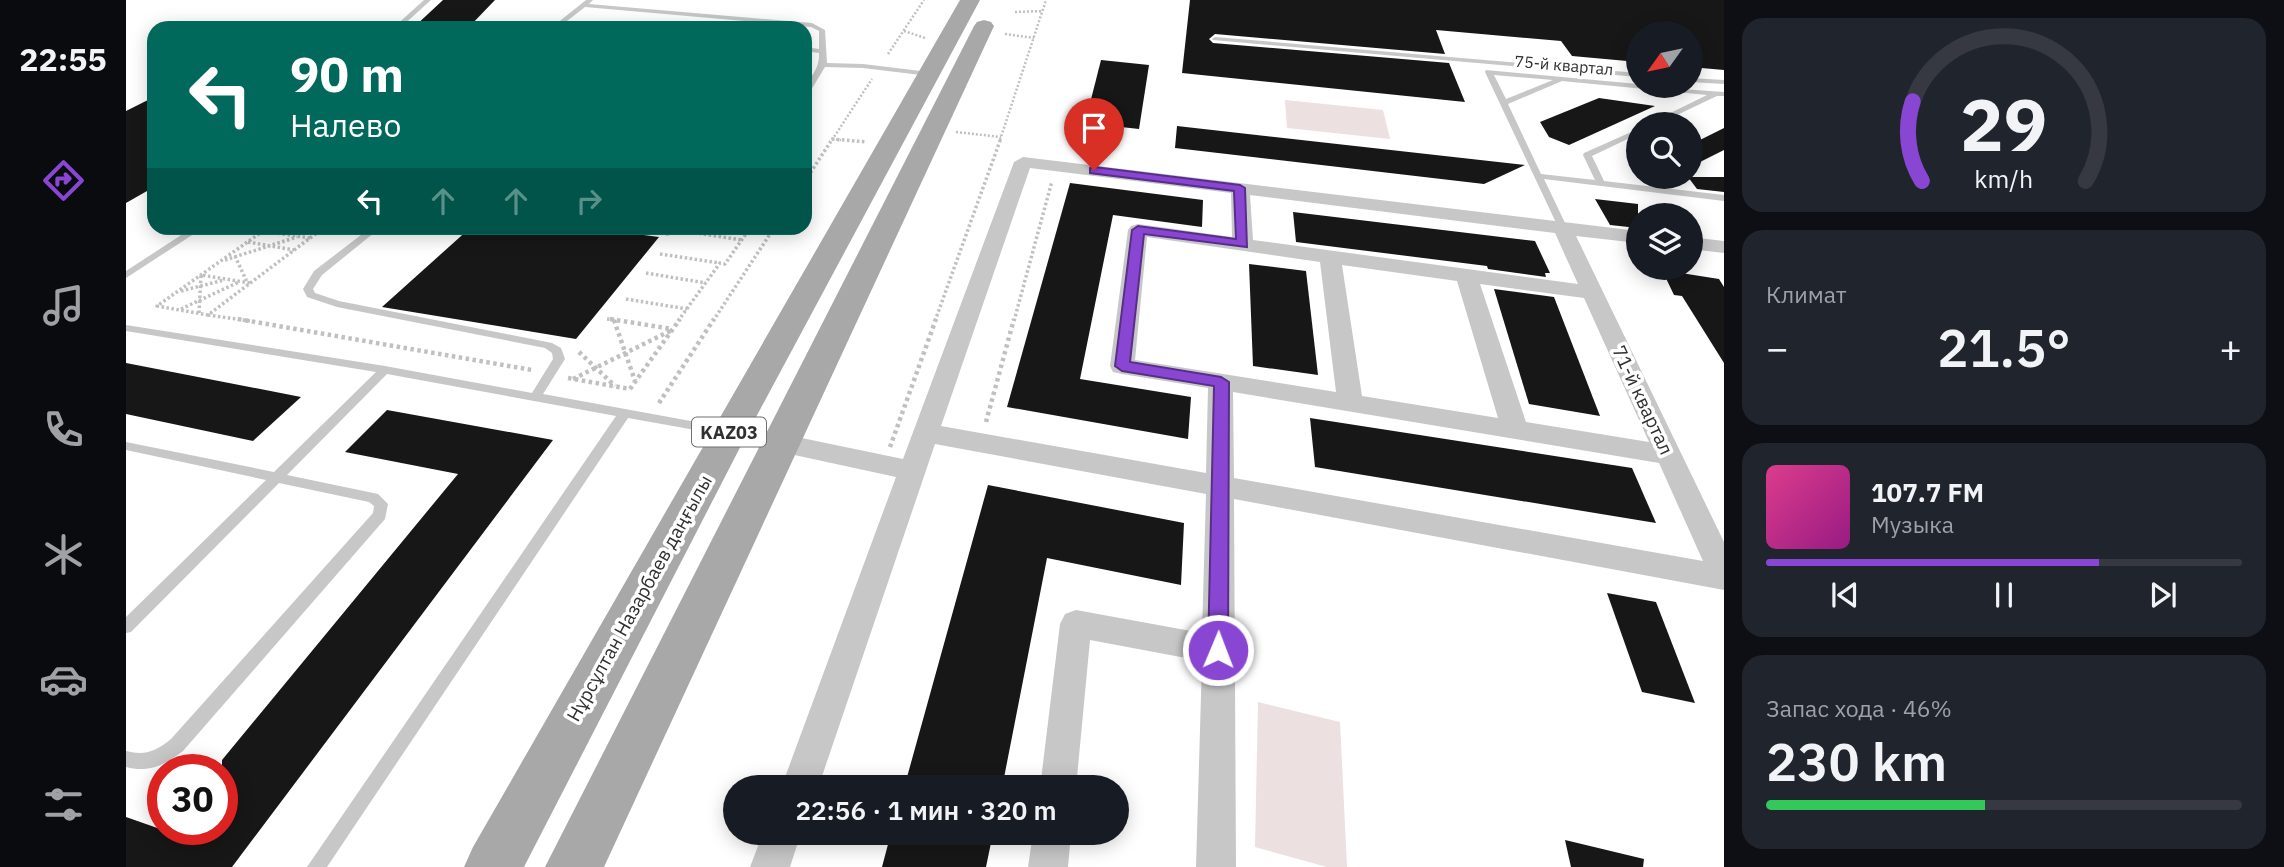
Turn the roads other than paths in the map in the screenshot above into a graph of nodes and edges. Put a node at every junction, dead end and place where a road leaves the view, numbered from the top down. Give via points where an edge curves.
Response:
1 (428, 0) edge
2 (590, 0) edge
3 (620, 0) edge
4 (970, 0) edge
5 (584, 5) junction
6 (1006, 6) edge
7 (611, 7) junction
8 (404, 21) edge
9 (563, 21) edge
10 (767, 21) edge
11 (812, 25) edge
12 (1215, 39) dead end
13 (812, 50) edge
14 (823, 52) junction
15 (823, 65) junction
16 (929, 74) junction
17 (1626, 74) edge
18 (812, 78) edge
19 (815, 78) junction
20 (1563, 79) junction
21 (1703, 81) edge
22 (812, 82) edge
23 (1724, 82) edge
24 (1719, 94) edge
25 (1503, 103) junction
26 (1678, 112) edge
27 (1626, 137) edge
28 (1538, 176) junction
29 (1600, 182) junction
30 (1240, 188) junction
31 (1724, 198) edge
32 (1562, 228) junction
33 (187, 235) edge
34 (366, 235) edge
35 (1626, 236) edge
36 (1243, 244) junction
37 (1703, 245) edge
38 (1724, 247) edge
39 (1330, 256) junction
40 (126, 275) edge
41 (1466, 275) junction
42 (1593, 293) junction
43 (126, 328) edge
44 (385, 370) junction
45 (1221, 382) junction
46 (536, 396) junction
47 (1350, 403) junction
48 (624, 414) junction
49 (1515, 430) junction
50 (729, 432) junction
51 (927, 433) junction
52 (781, 443) junction
53 (126, 446) edge
54 (1669, 455) junction
55 (914, 471) junction
56 (277, 477) junction
57 (1220, 486) junction
58 (1724, 575) edge
59 (126, 627) edge
60 (1218, 650) junction
61 (126, 759) edge
62 (804, 775) edge
63 (1059, 775) edge
64 (778, 845) edge
65 (1051, 845) edge
66 (316, 867) edge
67 (493, 867) edge
68 (574, 867) edge
69 (770, 867) edge
70 (1048, 867) edge
71 (1216, 867) edge

1 - 8 lane
2 - 5 lane
3 - 7 lane
4 - 16 main road, Нұрсұлтан Назарбаев даңғылы / KАZ03
5 - 7 lane
5 - 9 lane
6 - 52 main road, KАZ03
7 - 10 lane
11 - 14 lane via 822,30
12 - 17 lane
13 - 14 lane
14 - 15 lane
15 - 16 lane
15 - 19 lane
16 - 50 main road, Нұрсұлтан Назарбаев даңғылы / KАZ03
18 - 19 lane
19 - 22 lane
20 - 24 lane, 75-й квартал
20 - 25 lane
20 - 25 lane, 75-й квартал via 1489,72
21 - 23 lane
24 - 26 lane
25 - 28 lane, 75-й квартал
27 - 29 lane via 1587,156
28 - 29 lane
28 - 32 lane, 75-й квартал
29 - 31 lane
30 - 32 street
30 - 36 street
30 - 51 street via 1023,162
32 - 35 street
32 - 42 street, 71-й квартал
33 - 40 lane
34 - 46 lane via 317,273 308,289 311,295 548,345 559,359
36 - 39 street
36 - 45 street via 1138,230 1122,366
37 - 38 street
39 - 41 street
39 - 47 street
41 - 42 street
41 - 49 street
42 - 54 street, 71-й квартал
43 - 44 lane
44 - 46 lane
44 - 56 lane
45 - 47 street
45 - 57 street
46 - 48 lane
47 - 49 street
48 - 50 lane
48 - 66 lane
49 - 54 street
50 - 52 street
50 - 67 main road, Нұрсұлтан Назарбаев даңғылы / KАZ03
51 - 55 street
51 - 57 street
52 - 55 street
52 - 68 main road, KАZ03
53 - 56 lane
54 - 58 street, 71-й квартал
55 - 62 street
56 - 59 lane
56 - 61 lane via 373,498 381,504 380,515 177,745 161,758 143,764
57 - 58 street
57 - 60 street
60 - 63 street via 1076,624
60 - 71 street
64 - 69 street
65 - 70 street

